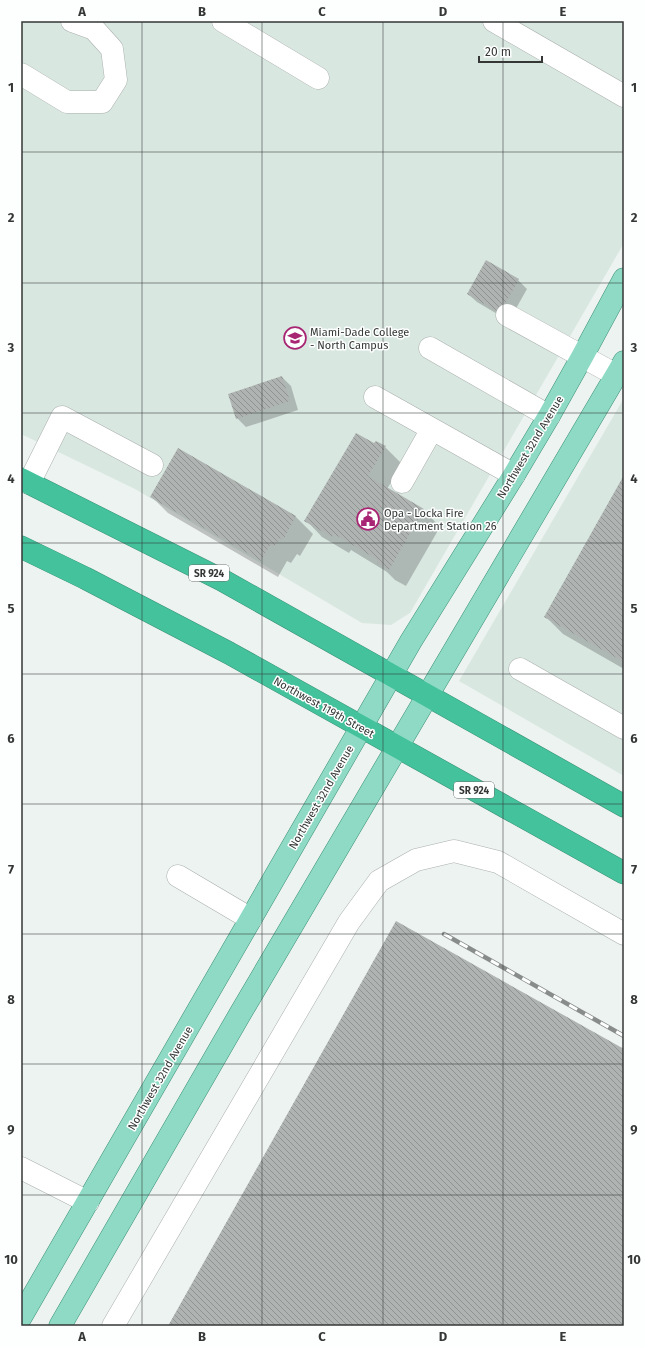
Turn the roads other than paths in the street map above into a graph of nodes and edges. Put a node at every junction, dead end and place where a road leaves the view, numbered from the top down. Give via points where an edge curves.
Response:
1 (72, 21) edge
2 (223, 21) edge
3 (494, 21) edge
4 (21, 74) edge
5 (318, 78) dead end
6 (624, 96) edge
7 (624, 279) edge
8 (507, 315) dead end
9 (430, 348) dead end
10 (582, 357) junction
11 (620, 369) edge
12 (375, 396) dead end
13 (548, 416) junction
14 (432, 429) junction
15 (152, 465) dead end
16 (514, 476) junction
17 (25, 481) edge
18 (402, 482) dead end
19 (21, 547) edge
20 (520, 669) dead end
21 (392, 676) junction
22 (427, 696) junction
23 (361, 727) junction
24 (624, 728) edge
25 (396, 747) junction
26 (624, 806) edge
27 (624, 873) edge
28 (178, 876) dead end
29 (251, 919) junction
30 (624, 934) edge
31 (21, 1168) edge
32 (88, 1202) junction
33 (21, 1317) edge
34 (60, 1326) edge
35 (113, 1326) edge

1 - 4 street via 94,29 112,49 116,80 102,102 67,102
2 - 5 street
3 - 6 street
7 - 10 main road, Northwest 32nd Avenue
8 - 10 street
9 - 13 street
10 - 11 street
10 - 13 main road, Northwest 32nd Avenue
11 - 22 main road
12 - 14 street
13 - 16 main road, Northwest 32nd Avenue
14 - 16 street
14 - 18 street
15 - 17 street via 62,417
16 - 21 main road, Northwest 32nd Avenue via 411,641
17 - 21 highway, SR 924 via 222,580
19 - 23 highway, Northwest 119th Street / SR 924 via 229,653
20 - 24 street
21 - 22 highway, SR 924
21 - 23 main road, Northwest 32nd Avenue
22 - 25 main road
22 - 26 highway, SR 924
23 - 25 highway, Northwest 119th Street / SR 924
23 - 29 main road, Northwest 32nd Avenue
25 - 27 highway, Northwest 119th Street / SR 924
25 - 34 main road
28 - 29 street
29 - 32 main road, Northwest 32nd Avenue
30 - 35 street via 498,862 454,851 416,860 379,881 345,929
31 - 32 street
32 - 33 main road, Northwest 32nd Avenue

